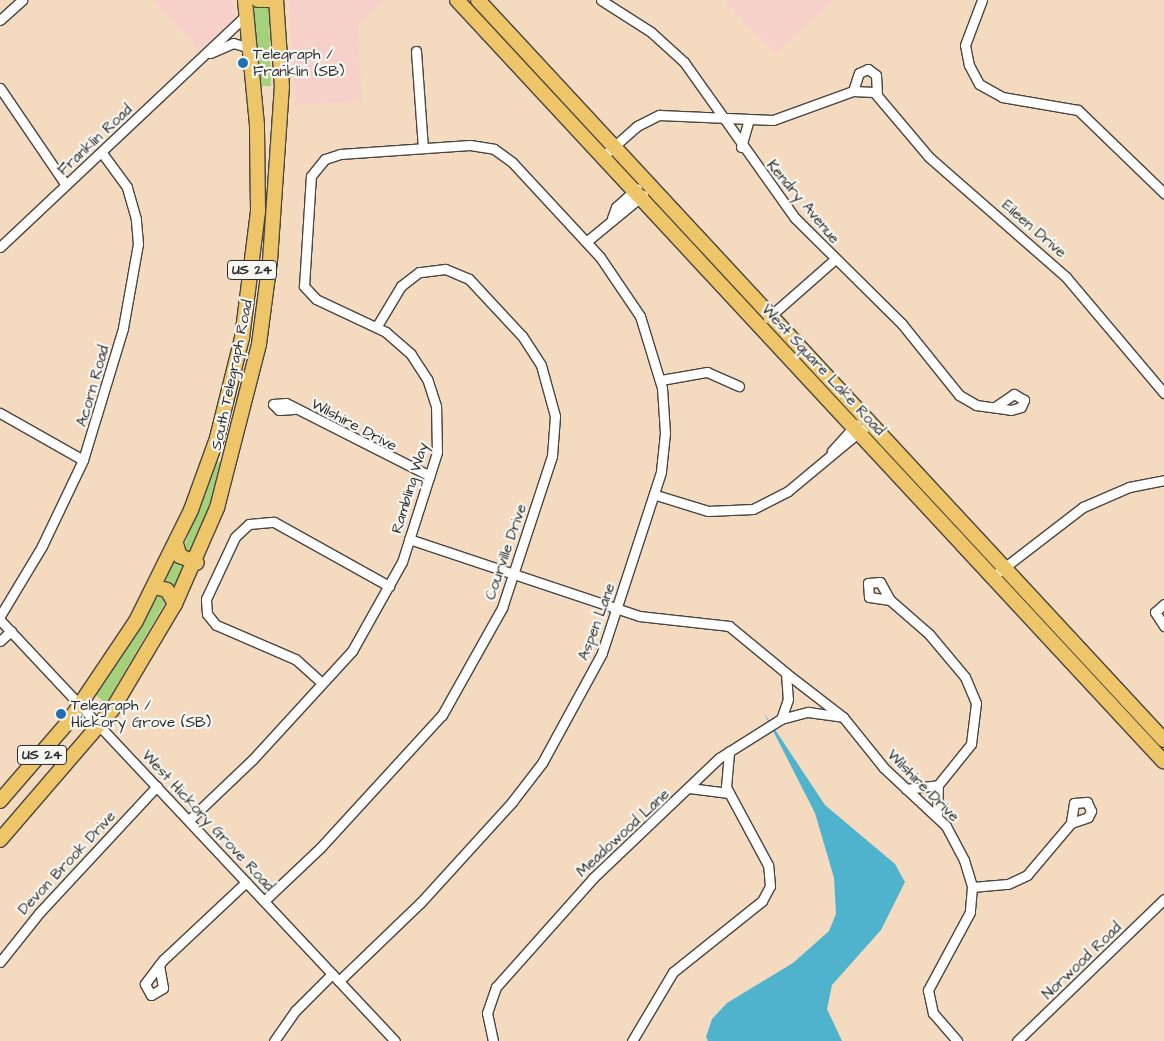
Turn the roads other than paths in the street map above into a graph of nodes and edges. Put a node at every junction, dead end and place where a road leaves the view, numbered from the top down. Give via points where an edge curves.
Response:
1 (22, 0) edge
2 (245, 0) edge
3 (258, 0) edge
4 (269, 0) edge
5 (276, 0) edge
6 (457, 0) edge
7 (478, 0) edge
8 (601, 0) edge
9 (982, 0) edge
10 (246, 14) junction
11 (0, 20) edge
12 (250, 48) junction
13 (416, 51) dead end
14 (208, 54) junction
15 (0, 88) edge
16 (853, 91) junction
17 (877, 94) junction
18 (723, 118) junction
19 (748, 122) junction
20 (614, 147) junction
21 (741, 147) junction
22 (423, 148) junction
23 (102, 153) junction
24 (602, 157) junction
25 (648, 184) junction
26 (66, 185) junction
27 (1164, 193) edge
28 (637, 194) junction
29 (586, 242) junction
30 (0, 247) edge
31 (834, 260) junction
32 (770, 315) junction
33 (759, 325) junction
34 (378, 326) junction
35 (661, 380) junction
36 (739, 386) dead end
37 (1164, 393) edge
38 (995, 407) dead end
39 (294, 409) dead end
40 (0, 413) edge
41 (867, 419) junction
42 (856, 429) junction
43 (83, 460) junction
44 (430, 476) junction
45 (1164, 480) edge
46 (656, 495) junction
47 (409, 539) junction
48 (176, 544) junction
49 (196, 563) junction
50 (1003, 566) junction
51 (513, 574) junction
52 (992, 576) junction
53 (389, 586) junction
54 (155, 587) junction
55 (890, 600) dead end
56 (175, 604) junction
57 (1164, 604) edge
58 (618, 610) junction
59 (1, 621) edge
60 (1164, 626) edge
61 (11, 631) junction
62 (0, 641) edge
63 (786, 672) junction
64 (322, 683) junction
65 (80, 705) junction
66 (843, 717) junction
67 (775, 723) junction
68 (100, 726) junction
69 (1164, 740) edge
70 (729, 751) junction
71 (1164, 762) edge
72 (938, 784) junction
73 (157, 786) junction
74 (689, 788) junction
75 (906, 789) junction
76 (729, 793) junction
77 (0, 801) edge
78 (937, 817) junction
79 (189, 820) junction
80 (1071, 823) dead end
81 (0, 840) edge
82 (246, 882) junction
83 (972, 887) junction
84 (1164, 899) edge
85 (264, 901) junction
86 (0, 962) edge
87 (160, 965) dead end
88 (332, 974) junction
89 (339, 981) junction
90 (274, 1041) edge
91 (395, 1041) edge
92 (493, 1041) edge
93 (632, 1041) edge
94 (957, 1041) edge
95 (1017, 1041) edge

1 - 11 street
2 - 10 highway, South Telegraph Road / US 24
3 - 4 highway
5 - 49 highway, South Telegraph Road / US 24 via 282,108 265,304 227,476
6 - 24 highway, West Square Lake Road
7 - 20 highway, West Square Lake Road
8 - 18 street, Kendry Avenue via 667,44 700,82
9 - 27 street via 965,45 968,65 979,84 1002,97 1078,110
10 - 12 highway, South Telegraph Road / US 24
10 - 14 street, Franklin Road
12 - 14 street, Franklin Road via 233,43
12 - 48 highway, South Telegraph Road / US 24 via 259,174 248,305 217,438
13 - 22 street
14 - 23 street, Franklin Road
15 - 26 street
16 - 17 street
16 - 17 street, Eileen Drive via 859,72 868,68 876,76
16 - 19 street via 793,116
17 - 37 street, Eileen Drive via 929,157 1066,277
18 - 19 street
18 - 20 street via 659,115
18 - 21 street, Kendry Avenue
19 - 21 street
20 - 24 street
20 - 25 highway, West Square Lake Road
21 - 31 street, Kendry Avenue via 794,218
22 - 29 street, Rambling Way via 477,145 498,152
22 - 34 street, Rambling Way via 334,155 317,166 309,182 305,289 316,299
23 - 26 street, Franklin Road
23 - 43 street, Acorn Road via 127,187 138,244 123,328
24 - 28 highway, West Square Lake Road
25 - 28 street
25 - 32 highway, West Square Lake Road
26 - 30 street, Franklin Road
28 - 29 street via 616,207 612,218
28 - 33 highway, West Square Lake Road
29 - 35 street, Aspen Lane via 632,301 648,334
31 - 32 street
31 - 38 street, Kendry Avenue via 908,330 962,398
32 - 33 street
32 - 41 highway, West Square Lake Road
33 - 42 highway, West Square Lake Road
34 - 44 street, Rambling Way via 411,354 430,386 439,435
34 - 51 street, Courville Drive via 412,276 426,270 451,270 480,290 538,360 553,403 554,443
35 - 36 street via 707,372
35 - 46 street, Aspen Lane via 665,442
39 - 44 street, Wilshire Drive
40 - 43 street
41 - 42 street
41 - 50 highway, West Square Lake Road
42 - 46 street via 788,491 753,509 708,511
42 - 52 highway, West Square Lake Road
43 - 59 street, Acorn Road via 36,558
44 - 47 street, Rambling Way
45 - 50 street via 1129,487 1091,503
46 - 58 street, Aspen Lane
47 - 51 street, Wilshire Drive
47 - 53 street, Rambling Way
48 - 49 highway via 180,556
48 - 54 highway, South Telegraph Road / US 24
49 - 56 highway, South Telegraph Road / US 24
50 - 52 street
50 - 69 highway, West Square Lake Road
51 - 58 street, Wilshire Drive
51 - 85 street, Courville Drive via 493,627 442,715 320,848
52 - 71 highway, West Square Lake Road
53 - 64 street, Rambling Way via 352,651
53 - 64 street via 274,522 249,524 235,536 206,599 207,614 216,625 295,659
54 - 56 highway via 167,590
54 - 65 highway, South Telegraph Road / US 24
55 - 72 street via 946,653 969,684 976,703 971,744
56 - 68 highway, South Telegraph Road / US 24
57 - 60 street via 1155,612
58 - 63 street, Wilshire Drive via 656,620 724,624
58 - 89 street, Aspen Lane via 594,671 527,784 421,902
59 - 61 street, West Hickory Grove Road
61 - 62 street
61 - 65 street, West Hickory Grove Road
63 - 66 street, Wilshire Drive
63 - 67 street via 788,700
64 - 79 street, Rambling Way
65 - 68 street, West Hickory Grove Road
65 - 77 highway, US 24
66 - 67 street via 808,712
66 - 75 street, Wilshire Drive
67 - 70 street, Meadowood Lane
68 - 73 street, West Hickory Grove Road
68 - 81 highway, US 24
70 - 74 street, Meadowood Lane
70 - 76 street via 724,773
72 - 75 street
72 - 78 street
73 - 79 street, West Hickory Grove Road
73 - 86 street, Devon Brook Drive via 39,913
74 - 76 street
74 - 92 street, Meadowood Lane via 592,878 500,981 487,1013
75 - 78 street, Wilshire Drive
76 - 93 street via 768,865 770,886 762,901 673,972
78 - 83 street, Wilshire Drive via 960,851
79 - 82 street, West Hickory Grove Road
80 - 83 street via 1022,878
82 - 85 street, West Hickory Grove Road
82 - 87 street via 194,927
83 - 94 street, Wilshire Drive via 966,922 928,990 933,1013
84 - 95 street, Norwood Road
85 - 88 street, West Hickory Grove Road
88 - 89 street, West Hickory Grove Road
88 - 90 street via 296,1010
89 - 91 street, West Hickory Grove Road

